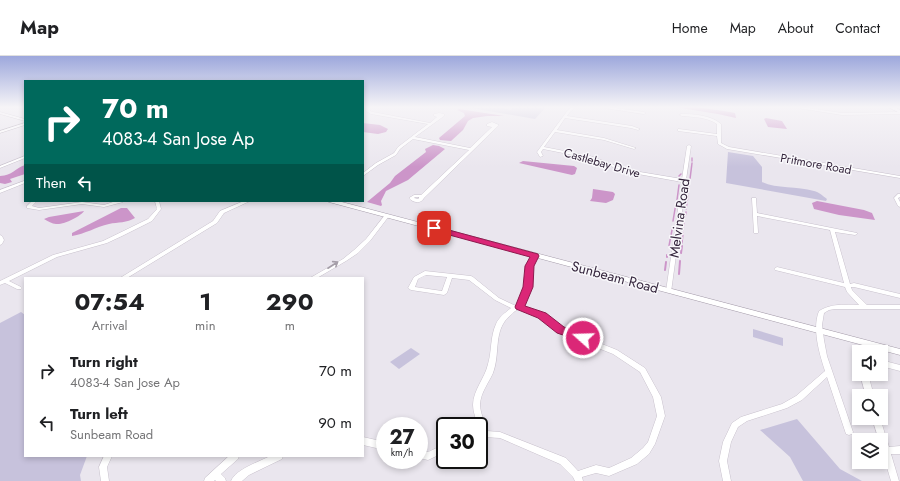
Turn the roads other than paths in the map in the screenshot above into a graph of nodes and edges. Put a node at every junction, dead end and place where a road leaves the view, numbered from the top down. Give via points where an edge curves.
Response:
1 (16, 127) edge
2 (427, 127) edge
3 (494, 127) edge
4 (557, 127) edge
5 (631, 127) edge
6 (719, 127) edge
7 (638, 129) dead end
8 (679, 130) dead end
9 (554, 131) junction
10 (0, 132) edge
11 (719, 135) junction
12 (412, 138) junction
13 (689, 146) dead end
14 (543, 148) junction
15 (634, 148) dead end
16 (471, 149) junction
17 (541, 156) dead end
18 (24, 157) edge
19 (0, 167) edge
20 (364, 175) edge
21 (900, 177) edge
22 (24, 182) edge
23 (685, 182) junction
24 (0, 192) edge
25 (900, 195) edge
26 (422, 197) dead end
27 (754, 199) dead end
28 (35, 202) edge
29 (117, 202) edge
30 (156, 202) edge
31 (247, 202) edge
32 (335, 202) edge
33 (900, 206) edge
34 (755, 214) junction
35 (387, 216) junction
36 (832, 230) junction
37 (756, 232) dead end
38 (855, 234) dead end
39 (0, 237) edge
40 (0, 243) edge
41 (534, 258) junction
42 (777, 269) dead end
43 (316, 276) edge
44 (450, 276) junction
45 (125, 277) edge
46 (2, 282) edge
47 (848, 286) junction
48 (19, 288) dead end
49 (669, 291) junction
50 (900, 296) edge
51 (517, 307) junction
52 (865, 307) junction
53 (900, 307) edge
54 (819, 330) junction
55 (900, 352) edge
56 (888, 365) edge
57 (900, 368) edge
58 (829, 371) junction
59 (479, 417) edge
60 (849, 432) dead end
61 (488, 434) edge
62 (364, 441) edge
63 (376, 444) edge
64 (900, 450) edge
65 (888, 451) edge
66 (108, 457) edge
67 (234, 457) edge
68 (277, 457) edge
69 (888, 460) edge
70 (219, 478) edge
71 (578, 478) edge
72 (105, 481) edge
73 (208, 481) edge
74 (235, 481) edge
75 (727, 481) edge
76 (895, 481) edge

1 - 10 street
2 - 12 street
3 - 16 street
4 - 9 street
5 - 7 street
6 - 11 street
8 - 11 street
9 - 14 street
9 - 15 street via 599,138
11 - 21 street, Pritmore Road via 719,143 733,150
12 - 16 street
12 - 20 street via 391,157
13 - 23 street, Melvina Road
14 - 17 street via 539,152
14 - 23 street, Castlebay Drive via 582,155 627,171
16 - 26 street
18 - 19 street
22 - 24 street
23 - 49 street, Melvina Road
25 - 33 street via 896,198
27 - 34 street
28 - 29 street via 29,207 39,209 82,203 104,206
30 - 46 street via 159,209 154,216 126,232 105,242 55,256
31 - 45 street via 222,212 215,222
32 - 35 street, Sunbeam Road
34 - 36 street
34 - 37 street
35 - 41 street, Sunbeam Road
43 -> 35 street via 360,248
36 - 38 street
36 - 47 street
39 - 40 street
41 - 49 street, Sunbeam Road
41 - 51 street via 529,266 528,287
42 - 47 street
44 - 44 street via 420,274 411,288 444,293
44 - 51 street via 471,278 497,299
46 - 48 street
47 - 50 street via 854,285
47 - 52 street via 849,291
49 - 54 street, Sunbeam Road
51 - 59 street via 497,326 494,359 476,403
51 - 71 street via 542,316 560,330 615,352 643,370 657,397 662,416 646,451 634,461 609,472 596,469
52 - 53 street
52 - 54 street via 835,307 823,310
54 - 55 street, Sunbeam Road
54 - 58 street
56 - 57 street
58 - 60 street
58 - 75 street via 799,398 784,406 744,419 735,425 726,442 723,460
61 - 71 street via 500,435 563,461
62 - 63 street
64 - 65 street
66 - 72 street via 104,467
67 - 70 street
68 - 74 street via 246,472
69 - 76 street
70 - 73 street

